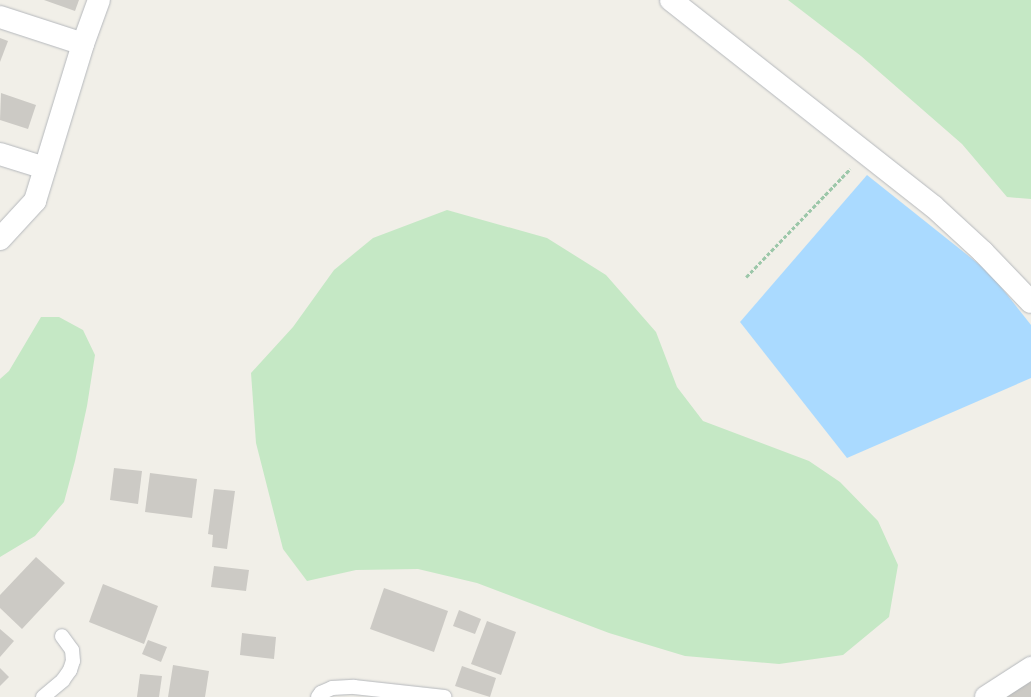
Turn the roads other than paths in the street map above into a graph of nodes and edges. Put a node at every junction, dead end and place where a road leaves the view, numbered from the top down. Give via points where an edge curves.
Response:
1 (99, 0) edge
2 (671, 0) edge
3 (0, 17) edge
4 (83, 44) junction
5 (0, 154) edge
6 (45, 168) junction
7 (0, 239) edge
8 (1031, 302) edge
9 (62, 636) dead end
10 (1031, 668) edge
11 (43, 697) edge
12 (318, 697) edge
13 (444, 697) edge
14 (986, 697) edge

1 - 4 street
2 - 8 street via 933,206 983,252
3 - 4 street
4 - 6 street
5 - 6 street
6 - 7 street via 34,201
9 - 11 lane via 72,650 73,661 63,680
10 - 14 street
12 - 13 lane via 332,688 354,687

